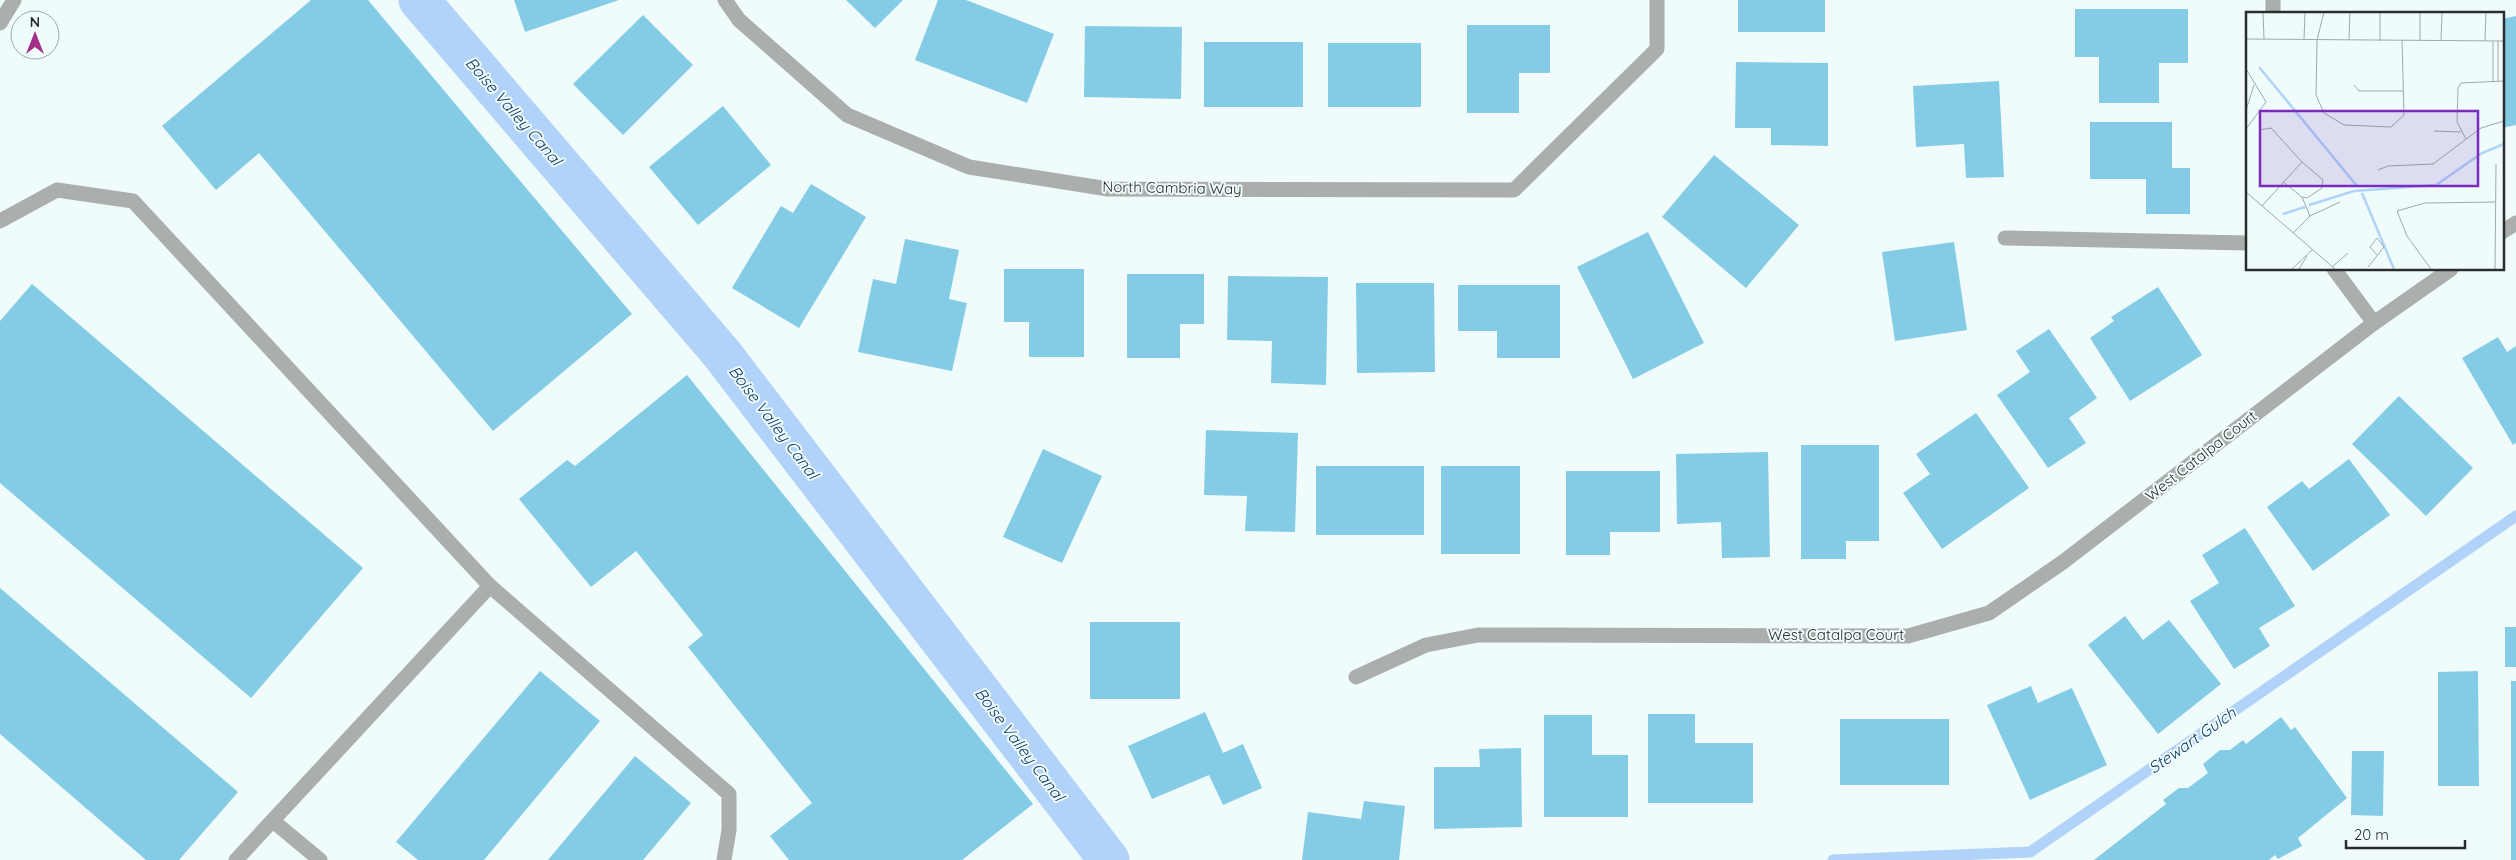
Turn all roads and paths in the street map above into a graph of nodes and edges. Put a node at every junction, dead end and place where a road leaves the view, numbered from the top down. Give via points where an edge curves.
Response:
1 (14, 0) edge
2 (726, 0) edge
3 (1657, 0) edge
4 (0, 23) edge
5 (0, 221) edge
6 (2516, 223) edge
7 (2504, 231) edge
8 (2005, 238) dead end
9 (2246, 243) edge
10 (2335, 270) edge
11 (2450, 270) edge
12 (2374, 323) junction
13 (490, 586) junction
14 (1356, 677) dead end
15 (272, 821) junction
16 (236, 860) edge
17 (320, 860) edge
18 (724, 860) edge

1 - 4 street
2 - 3 street, North Cambria Way via 739,20 847,115 969,167 1108,189 1514,190 1657,49
5 - 13 street via 57,190 133,201
6 - 7 street
8 - 9 street
10 - 12 street
11 - 12 street, West Catalpa Court
12 - 14 street, West Catalpa Court via 2063,562 1989,612 1908,636 1478,635 1426,646
13 - 15 street
13 - 18 street via 729,794 729,830
15 - 16 street
15 - 17 street

